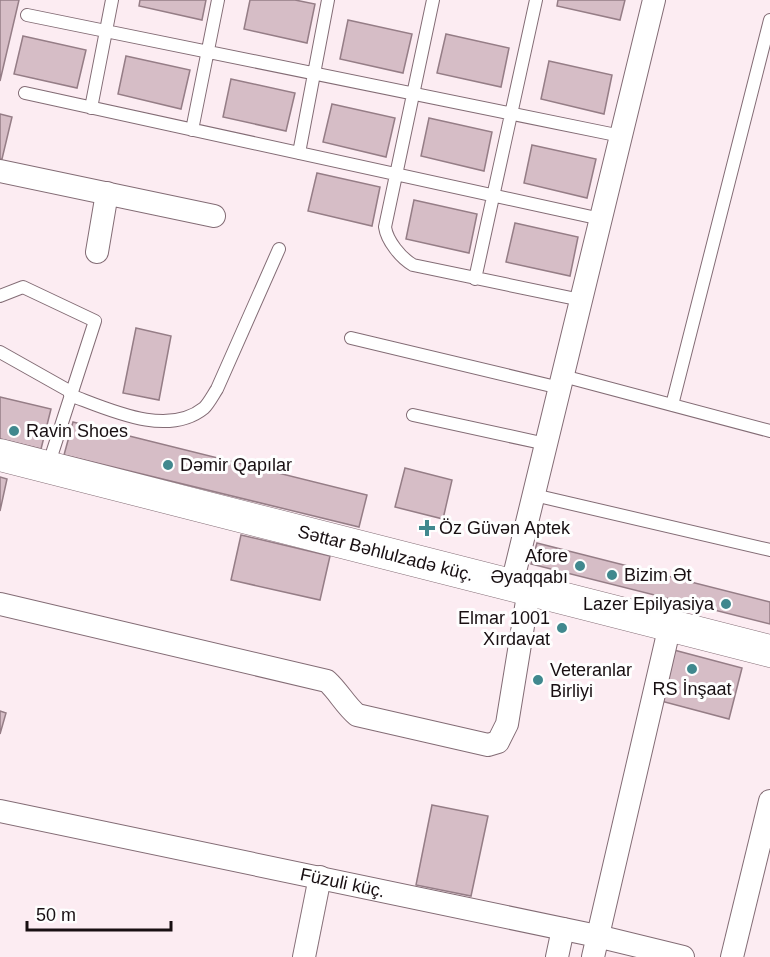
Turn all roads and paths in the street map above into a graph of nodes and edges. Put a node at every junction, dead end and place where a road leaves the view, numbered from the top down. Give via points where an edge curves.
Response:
1 (112, 0) edge
2 (218, 0) edge
3 (328, 0) edge
4 (433, 0) edge
5 (536, 0) edge
6 (654, 0) edge
7 (27, 15) dead end
8 (770, 20) edge
9 (106, 31) junction
10 (207, 52) junction
11 (314, 74) junction
12 (25, 93) dead end
13 (413, 94) junction
14 (91, 108) junction
15 (512, 114) junction
16 (192, 130) junction
17 (621, 136) junction
18 (299, 153) junction
19 (0, 171) edge
20 (396, 175) junction
21 (107, 194) junction
22 (493, 196) junction
23 (214, 216) dead end
24 (601, 219) junction
25 (279, 249) dead end
26 (96, 252) dead end
27 (475, 279) junction
28 (0, 296) edge
29 (581, 300) junction
30 (351, 338) dead end
31 (0, 352) edge
32 (561, 382) junction
33 (71, 393) junction
34 (672, 405) junction
35 (413, 415) dead end
36 (770, 431) edge
37 (546, 444) junction
38 (0, 455) edge
39 (48, 467) junction
40 (534, 495) junction
41 (770, 550) edge
42 (521, 587) junction
43 (0, 604) edge
44 (670, 625) junction
45 (770, 651) edge
46 (770, 801) edge
47 (0, 811) edge
48 (320, 877) junction
49 (563, 929) junction
50 (595, 947) edge
51 (304, 957) edge
52 (557, 957) edge
53 (683, 957) edge
54 (732, 957) edge

1 - 9 lane
2 - 10 lane
3 - 11 lane
4 - 13 lane
5 - 15 lane
6 - 17 street
7 - 9 lane
8 - 34 lane
9 - 10 lane
9 - 14 lane
10 - 11 lane
10 - 16 lane
11 - 13 lane
11 - 18 lane
12 - 14 lane
13 - 15 lane
13 - 20 lane
14 - 16 lane
15 - 17 lane
15 - 22 lane
16 - 18 lane
17 - 24 street
18 - 20 lane
19 - 21 street
20 - 22 lane
20 - 27 lane via 386,236 413,265
21 - 23 street
21 - 26 street
22 - 24 lane
22 - 27 lane
24 - 29 street
25 - 33 lane via 206,406 190,417 160,421 121,414
27 - 29 lane
28 - 33 lane via 23,287 95,321
29 - 32 street
30 - 32 lane
31 - 33 lane
32 - 34 lane
32 - 37 street
33 - 39 lane
34 - 36 lane
35 - 37 lane
37 - 40 street
38 - 39 street, Səttar Bəhlulzadə küç.
39 - 42 street, Səttar Bəhlulzadə küç.
40 - 41 lane
40 - 42 street
42 - 43 street via 507,724 498,742 488,745 357,715 327,681
42 - 44 street, Səttar Bəhlulzadə küç.
44 - 45 street, Səttar Bəhlulzadə küç.
44 - 50 street
46 - 54 street
47 - 48 street, Füzuli küç.
48 - 49 street, Füzuli küç.
48 - 51 street
49 - 50 street, Füzuli küç.
49 - 52 street
50 - 53 street, Füzuli küç.

